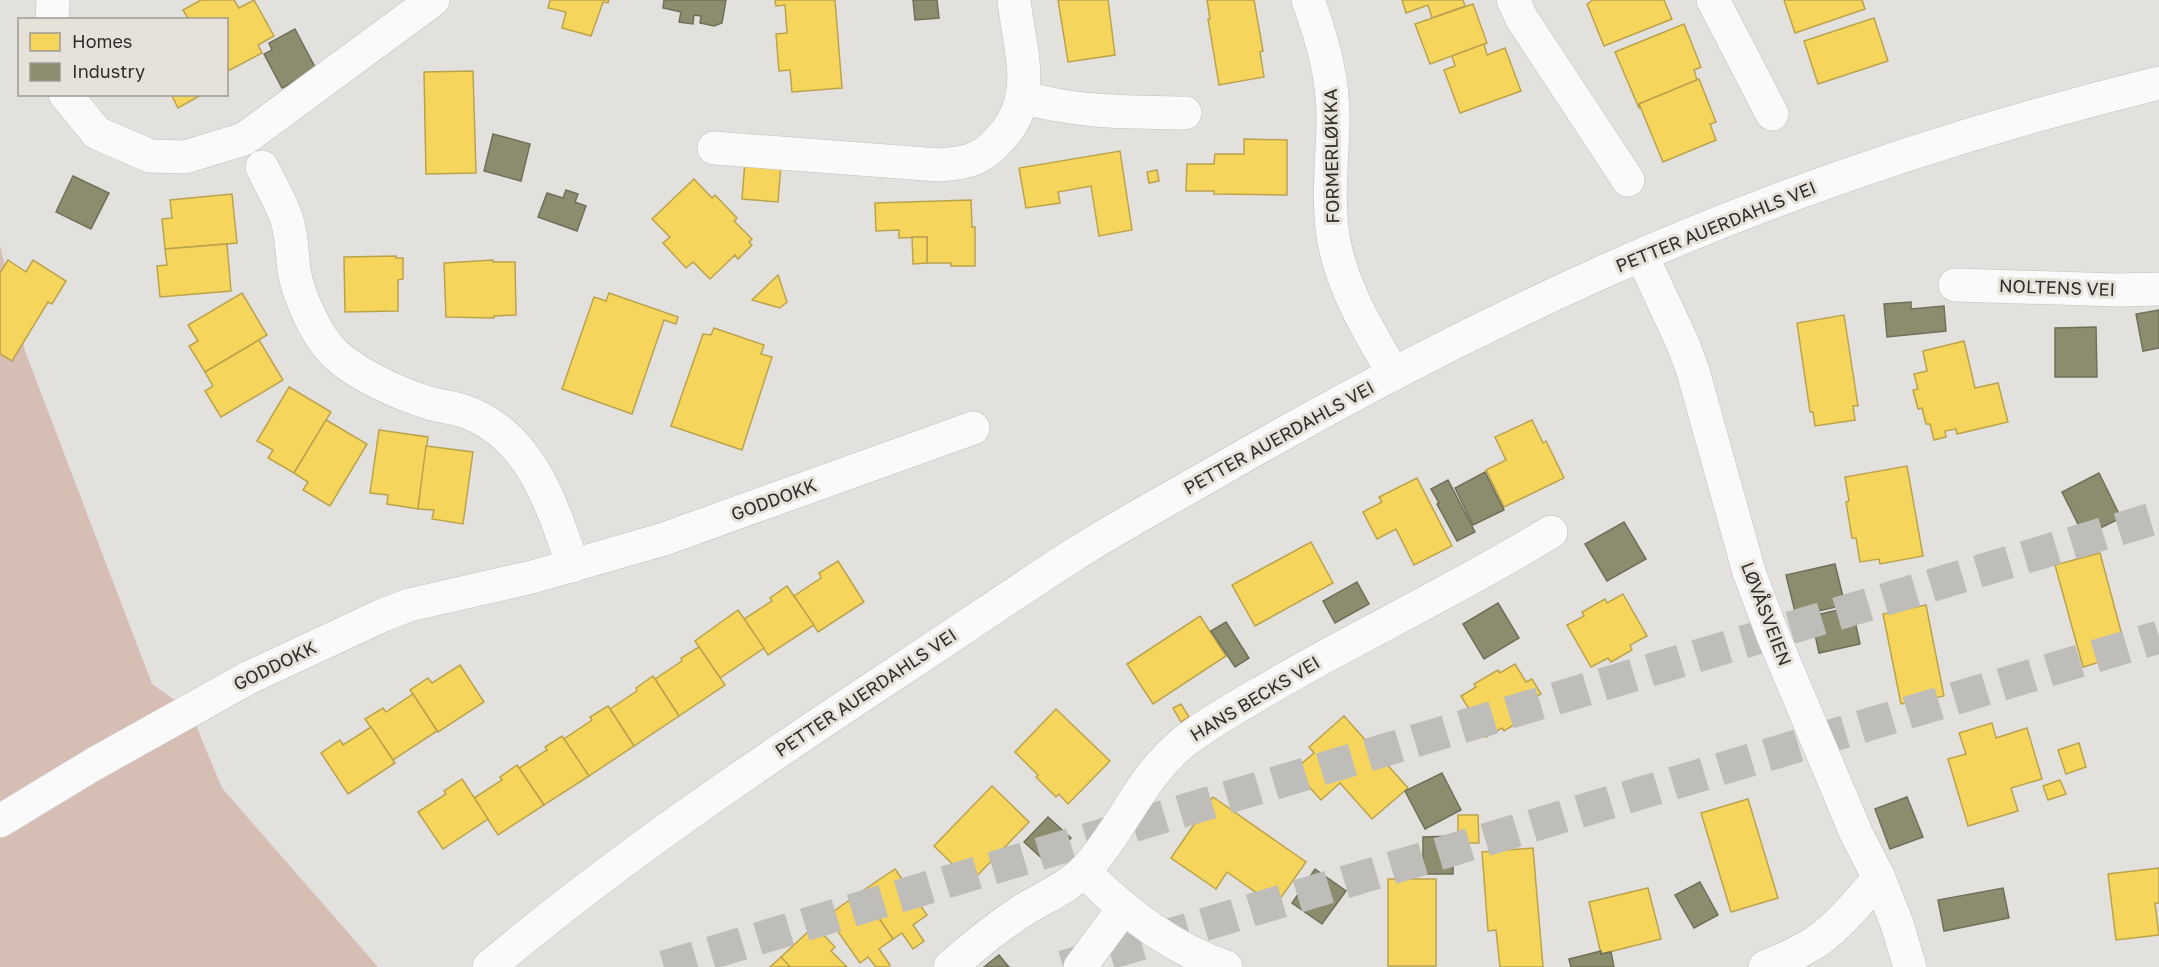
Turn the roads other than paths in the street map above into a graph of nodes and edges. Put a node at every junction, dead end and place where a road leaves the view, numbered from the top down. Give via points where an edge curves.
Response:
1 (53, 0) edge
2 (433, 0) edge
3 (1014, 0) edge
4 (1308, 0) edge
5 (1513, 0) edge
6 (1713, 0) edge
7 (52, 18) edge
8 (2159, 83) edge
9 (66, 96) edge
10 (1022, 98) junction
11 (1185, 113) dead end
12 (1772, 114) dead end
13 (714, 148) dead end
14 (262, 166) dead end
15 (1628, 180) dead end
16 (1642, 255) junction
17 (1955, 285) dead end
18 (2159, 289) edge
19 (1394, 374) junction
20 (974, 428) dead end
21 (1551, 532) dead end
22 (573, 566) junction
23 (0, 822) edge
24 (1084, 871) junction
25 (1879, 878) junction
26 (1123, 909) junction
27 (489, 967) edge
28 (950, 967) edge
29 (1080, 967) edge
30 (1226, 967) edge
31 (1765, 967) edge
32 (1910, 967) edge

1 - 7 street
2 - 9 street via 244,139 185,158 150,156 97,133
3 - 10 street via 1023,67
4 - 19 street, FORMERLØKKA via 1320,31 1330,79 1333,124 1329,185 1334,242 1352,297
5 - 15 street
6 - 12 street
8 - 16 street, PETTER AUERDAHLS VEI via 1890,160
10 - 11 street via 1081,110
10 - 13 street via 1018,114 994,147 958,164
14 - 22 street via 287,219 302,298 336,355 389,387 462,411 496,428 510,440 539,478
16 - 19 street, PETTER AUERDAHLS VEI via 1496,321
16 - 25 street, LØVÅSVEIEN via 1693,370 1746,561 1772,633 1856,833
17 - 18 street, NOLTENS VEI
19 - 27 street, PETTER AUERDAHLS VEI via 1076,553 744,774 594,883
20 - 22 street, GODDOKK via 664,539
21 - 24 street, HANS BECKS VEI via 1303,669 1183,742 1140,789
22 - 23 street, GODDOKK via 410,605 374,619 191,709
24 - 26 street
24 - 28 street, HANS BECKS VEI via 977,943
25 - 31 street via 1817,941
25 - 32 street, LØVÅSVEIEN
26 - 29 street
26 - 30 street via 1184,948

